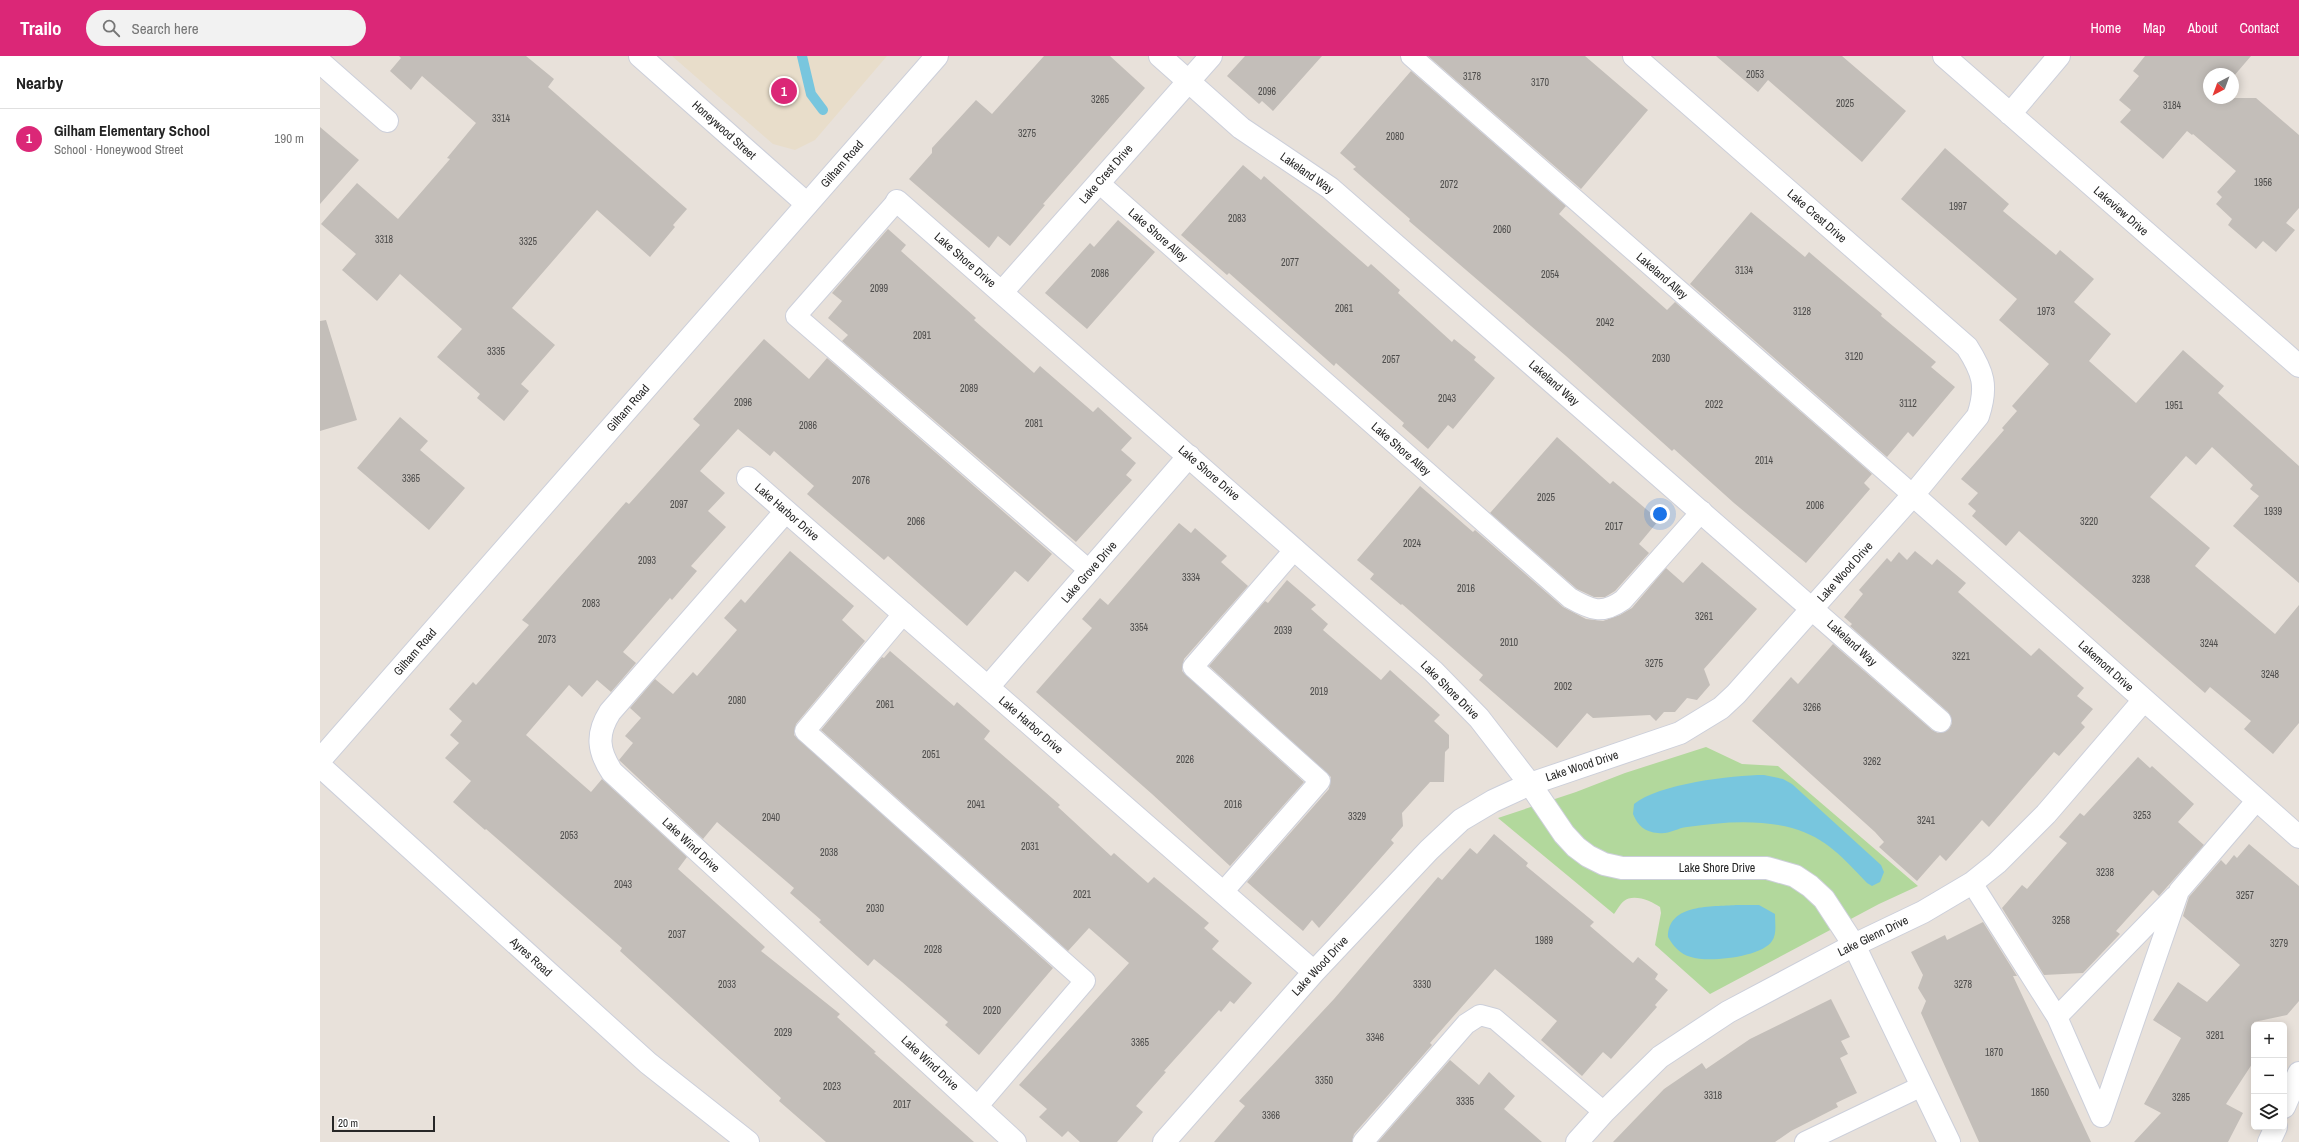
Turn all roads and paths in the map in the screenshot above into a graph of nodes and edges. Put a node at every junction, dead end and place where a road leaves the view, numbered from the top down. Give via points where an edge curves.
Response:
1 (640, 56) edge
2 (937, 56) edge
3 (1160, 56) edge
4 (1211, 56) edge
5 (1411, 56) edge
6 (1634, 56) edge
7 (1944, 56) edge
8 (2059, 56) edge
9 (320, 62) edge
10 (1188, 80) junction
11 (2010, 114) junction
12 (387, 121) dead end
13 (1099, 183) junction
14 (897, 201) joint
15 (807, 204) junction
16 (1002, 292) junction
17 (2298, 362) edge
18 (1984, 386) joint
19 (1189, 456) junction
20 (748, 478) dead end
21 (1913, 495) junction
22 (786, 511) junction
23 (1702, 511) junction
24 (1295, 549) junction
25 (1090, 571) junction
26 (1813, 608) junction
27 (904, 613) junction
28 (988, 687) junction
29 (2144, 700) junction
30 (1940, 721) dead end
31 (320, 760) edge
32 (320, 766) edge
33 (1530, 784) junction
34 (2257, 800) junction
35 (2299, 837) edge
36 (1972, 883) junction
37 (2179, 891) junction
38 (1223, 892) junction
39 (1854, 945) junction
40 (1314, 972) junction
41 (2057, 1017) junction
42 (2299, 1074) edge
43 (1922, 1086) junction
44 (2287, 1100) edge
45 (977, 1107) junction
46 (1604, 1112) junction
47 (2275, 1130) edge
48 (748, 1142) edge
49 (1015, 1142) edge
50 (1164, 1142) edge
51 (1363, 1142) edge
52 (1577, 1142) edge
53 (1805, 1142) edge
54 (1949, 1142) edge
55 (2269, 1142) edge

1 - 15 street, Honeywood Street
2 - 15 street, Gilham Road
3 - 10 street, Lakeland Way
4 - 10 street, Lake Crest Drive
5 - 21 lane, Lakeland Alley
6 - 18 street, Lake Crest Drive via 1967,347 1979,366
7 - 11 street, Lakeview Drive
8 - 11 street
9 - 12 street
10 - 13 street, Lake Crest Drive
10 - 23 street, Lakeland Way via 1255,138 1330,188
11 - 17 street, Lakeview Drive
13 - 16 street, Lake Crest Drive
13 - 23 lane, Lake Shore Alley via 1570,598 1599,610 1612,608 1623,600
14 - 16 street, Lake Shore Drive
14 - 25 lane via 796,316
15 - 31 street, Gilham Road
16 - 19 street, Lake Shore Drive
18 - 21 street, Lake Wood Drive via 1983,402 1978,416
19 - 24 street, Lake Shore Drive
19 - 25 street, Lake Grove Drive
20 - 22 street, Lake Harbor Drive
21 - 26 street, Lake Wood Drive
21 - 29 street, Lakemont Drive
22 - 27 street, Lake Harbor Drive
22 - 45 street, Lake Wind Drive via 610,712 603,723 599,748 612,772
23 - 26 street, Lakeland Way
24 - 33 street, Lake Shore Drive via 1434,671 1479,718
24 - 38 lane via 1193,667 1320,781
25 - 28 street, Lake Grove Drive
26 - 30 street, Lakeland Way
26 - 33 street, Lake Wood Drive via 1736,694 1700,722 1650,744
27 - 28 street, Lake Harbor Drive
27 - 45 lane via 805,731 1085,981
28 - 38 street, Lake Harbor Drive
29 - 34 street, Lakemont Drive
29 - 36 street, Lake Glenn Drive via 2046,814 1997,863
32 - 48 street, Ayres Road via 648,1063
33 - 39 street, Lake Shore Drive via 1564,834 1588,856 1604,864 1622,868 1736,867 1781,871 1795,876 1824,899
33 - 40 street, Lake Wood Drive via 1493,801 1461,820 1429,850
34 - 35 street, Lakemont Drive
34 - 37 lane
36 - 39 street, Lake Glenn Drive via 1923,912
36 - 41 lane
37 - 41 lane
37 - 41 lane via 2101,1117
38 - 40 street, Lake Harbor Drive
39 - 43 street, Lake Shore Drive
39 - 46 street, Lake Glenn Drive via 1728,1012 1666,1052
40 - 50 street, Lake Wood Drive
42 - 44 street
43 - 53 lane
43 - 54 street, Lake Shore Drive
45 - 49 street, Lake Wind Drive
46 - 51 lane via 1495,1019 1480,1015 1466,1024
46 - 52 street, Lake Glenn Drive
47 - 55 street

